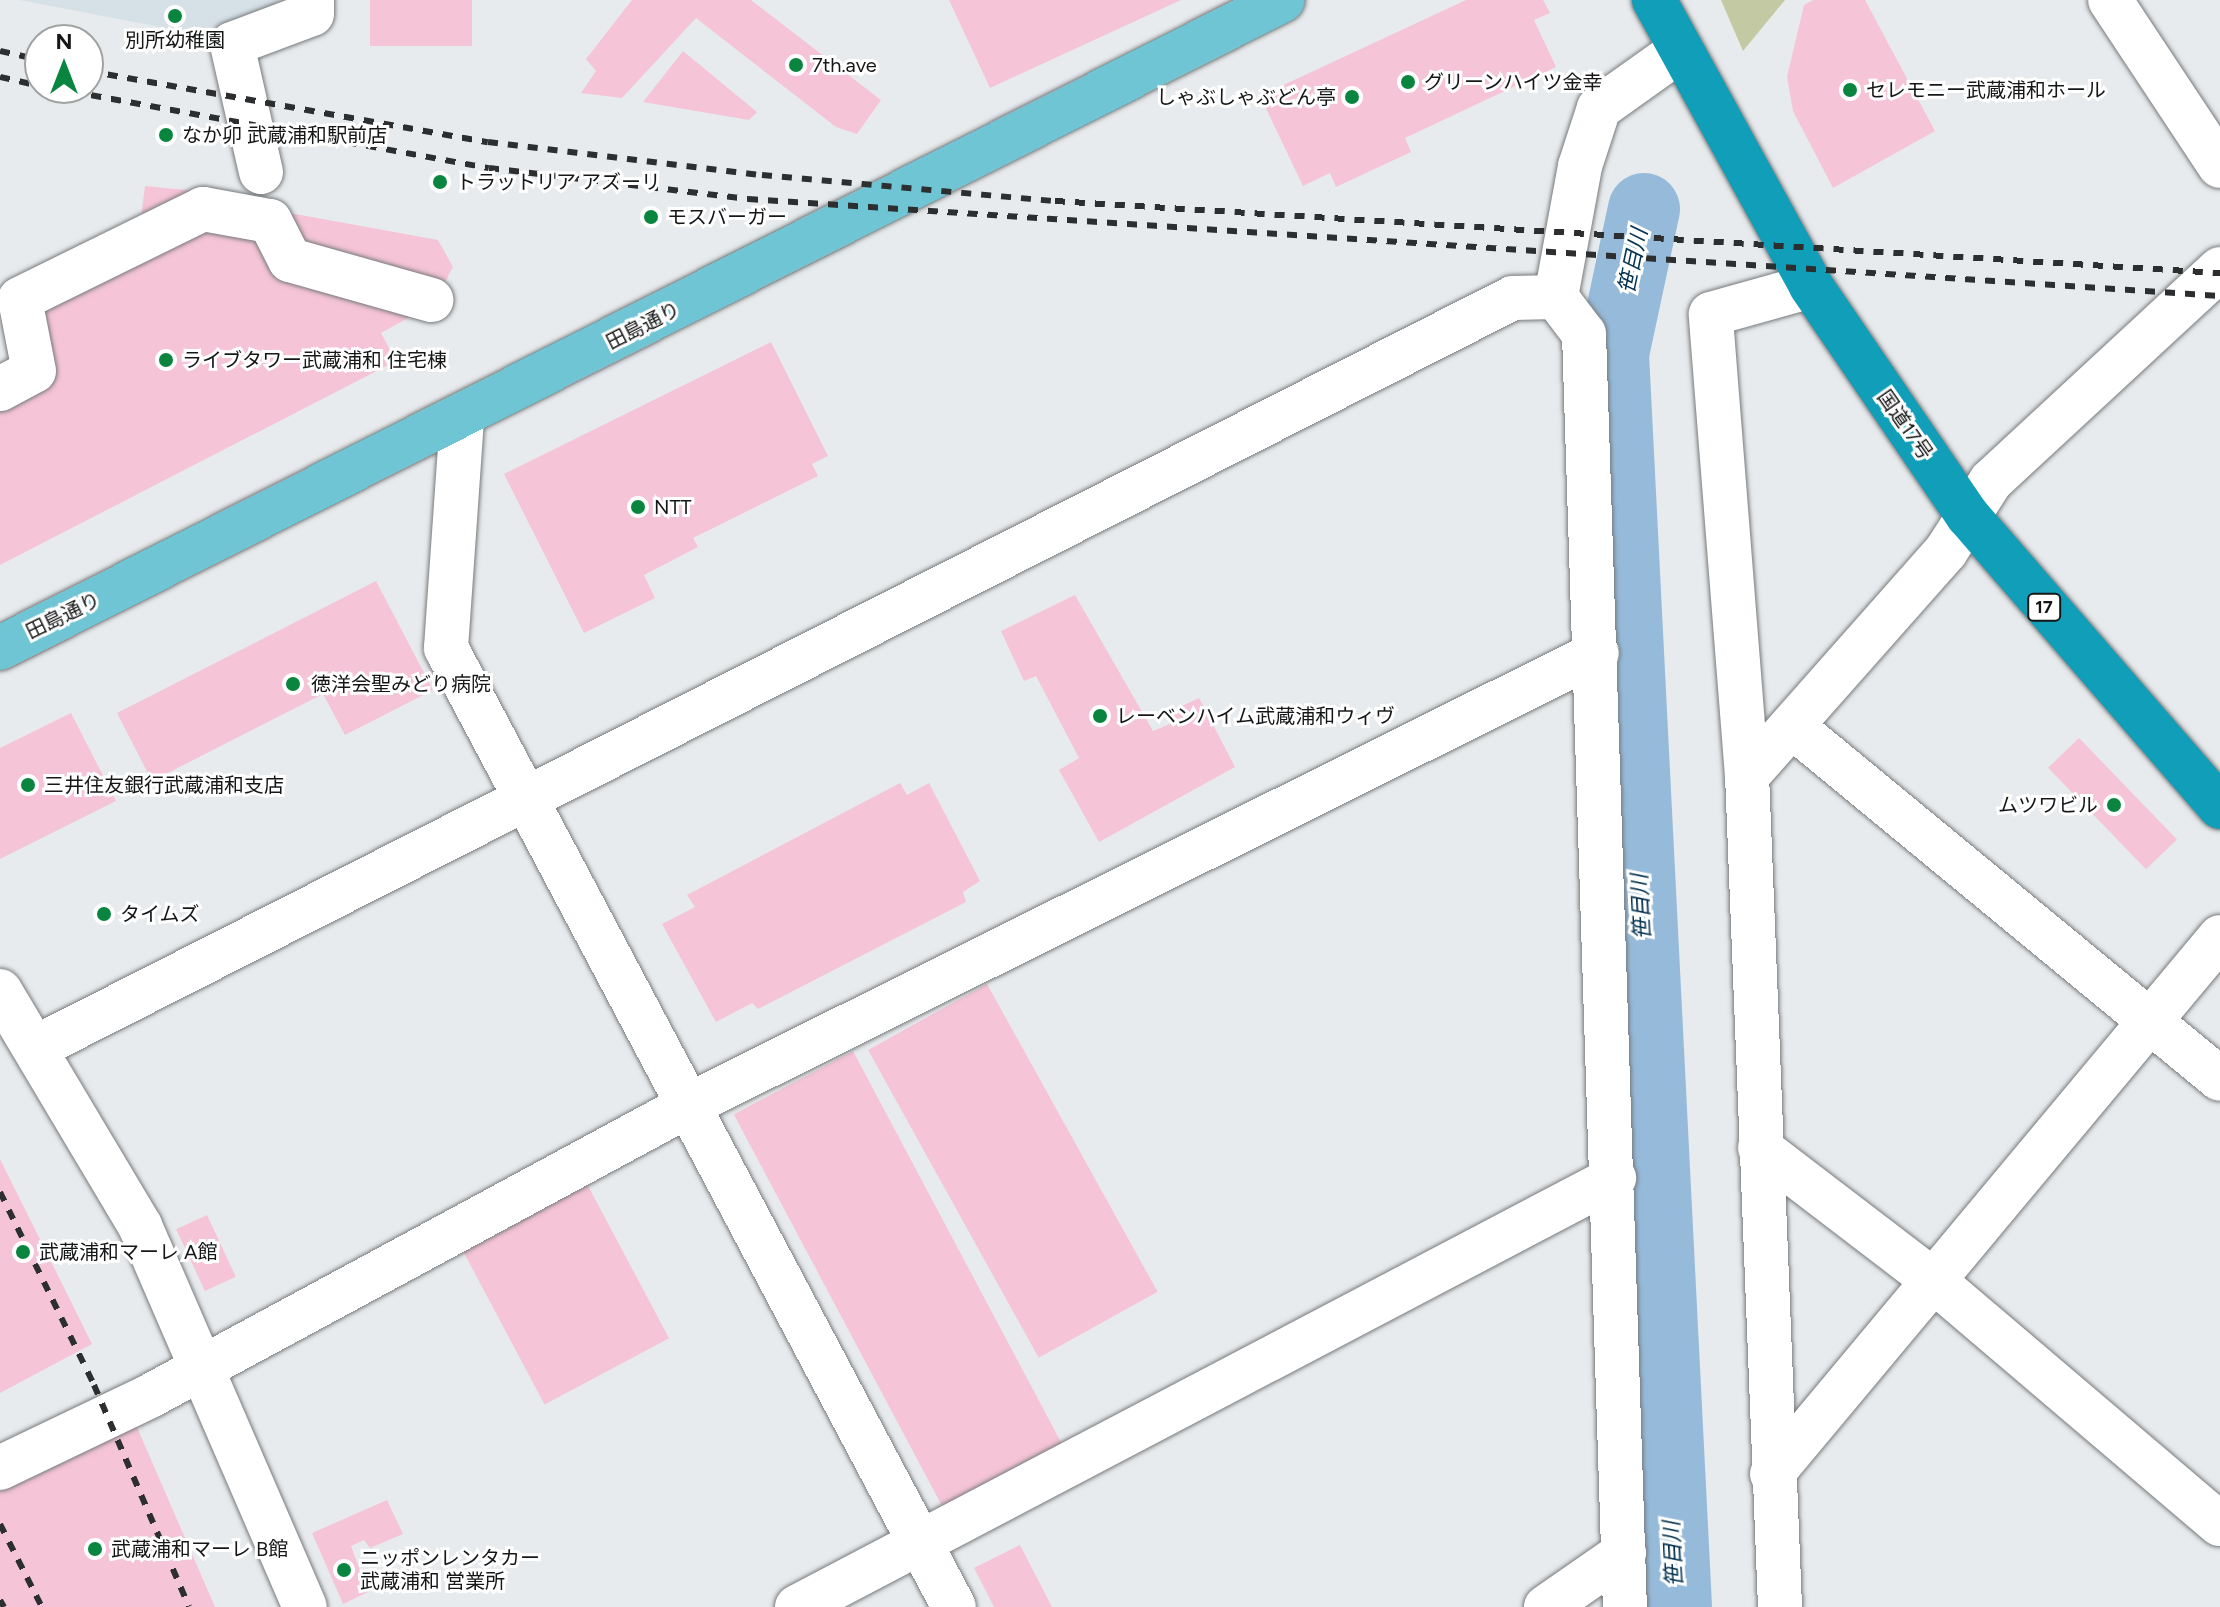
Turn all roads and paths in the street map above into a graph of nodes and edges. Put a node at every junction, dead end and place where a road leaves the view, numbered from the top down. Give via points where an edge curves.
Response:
1 (312, 0) edge
2 (1283, 0) edge
3 (1654, 0) edge
4 (2110, 0) edge
5 (1679, 51) junction
6 (2220, 166) edge
7 (261, 172) dead end
8 (2220, 269) edge
9 (1811, 286) junction
10 (1556, 297) junction
11 (431, 300) dead end
12 (0, 389) edge
13 (462, 419) junction
14 (1968, 516) junction
15 (0, 648) edge
16 (1597, 653) junction
17 (1793, 727) junction
18 (1747, 776) junction
19 (528, 802) junction
20 (2220, 807) edge
21 (2220, 937) edge
22 (0, 991) edge
23 (2151, 1022) junction
24 (35, 1048) junction
25 (2220, 1079) edge
26 (689, 1105) junction
27 (1760, 1148) junction
28 (1614, 1178) junction
29 (1934, 1281) junction
30 (204, 1364) junction
31 (0, 1468) edge
32 (1772, 1474) junction
33 (2220, 1524) edge
34 (921, 1542) junction
35 (1624, 1553) junction
36 (305, 1607) edge
37 (797, 1607) edge
38 (954, 1607) edge
39 (1546, 1607) edge
40 (1625, 1607) edge
41 (1780, 1607) edge

1 - 7 street via 312,14 232,44
2 - 13 main road, 田島通り
3 - 5 highway, 国道17号 / 17
4 - 6 street
5 - 9 highway, 国道17号 / 17
5 - 10 street via 1599,108 1580,166
8 - 14 street via 1991,481
9 - 14 highway, 国道17号 / 17
9 - 18 street via 1711,314
10 - 16 street via 1584,334
10 - 19 street via 1513,298
11 - 12 street via 290,260 270,221 228,207 203,209 20,299 34,371
13 - 15 main road, 田島通り
13 - 19 street via 446,648
14 - 17 street
14 - 20 highway, 国道17号 / 17
16 - 26 street
16 - 28 street
17 - 18 street
17 - 23 street
18 - 27 street
19 - 24 street
19 - 26 street
21 - 23 street
22 - 24 street
23 - 25 street
23 - 29 street
24 - 30 street via 140,1226
26 - 30 street
26 - 34 street
27 - 29 street
27 - 32 street
28 - 34 street
28 - 35 street
29 - 32 street
29 - 33 street
30 - 31 street
30 - 36 street
32 - 41 street
34 - 37 street
34 - 38 street
35 - 39 street
35 - 40 street

